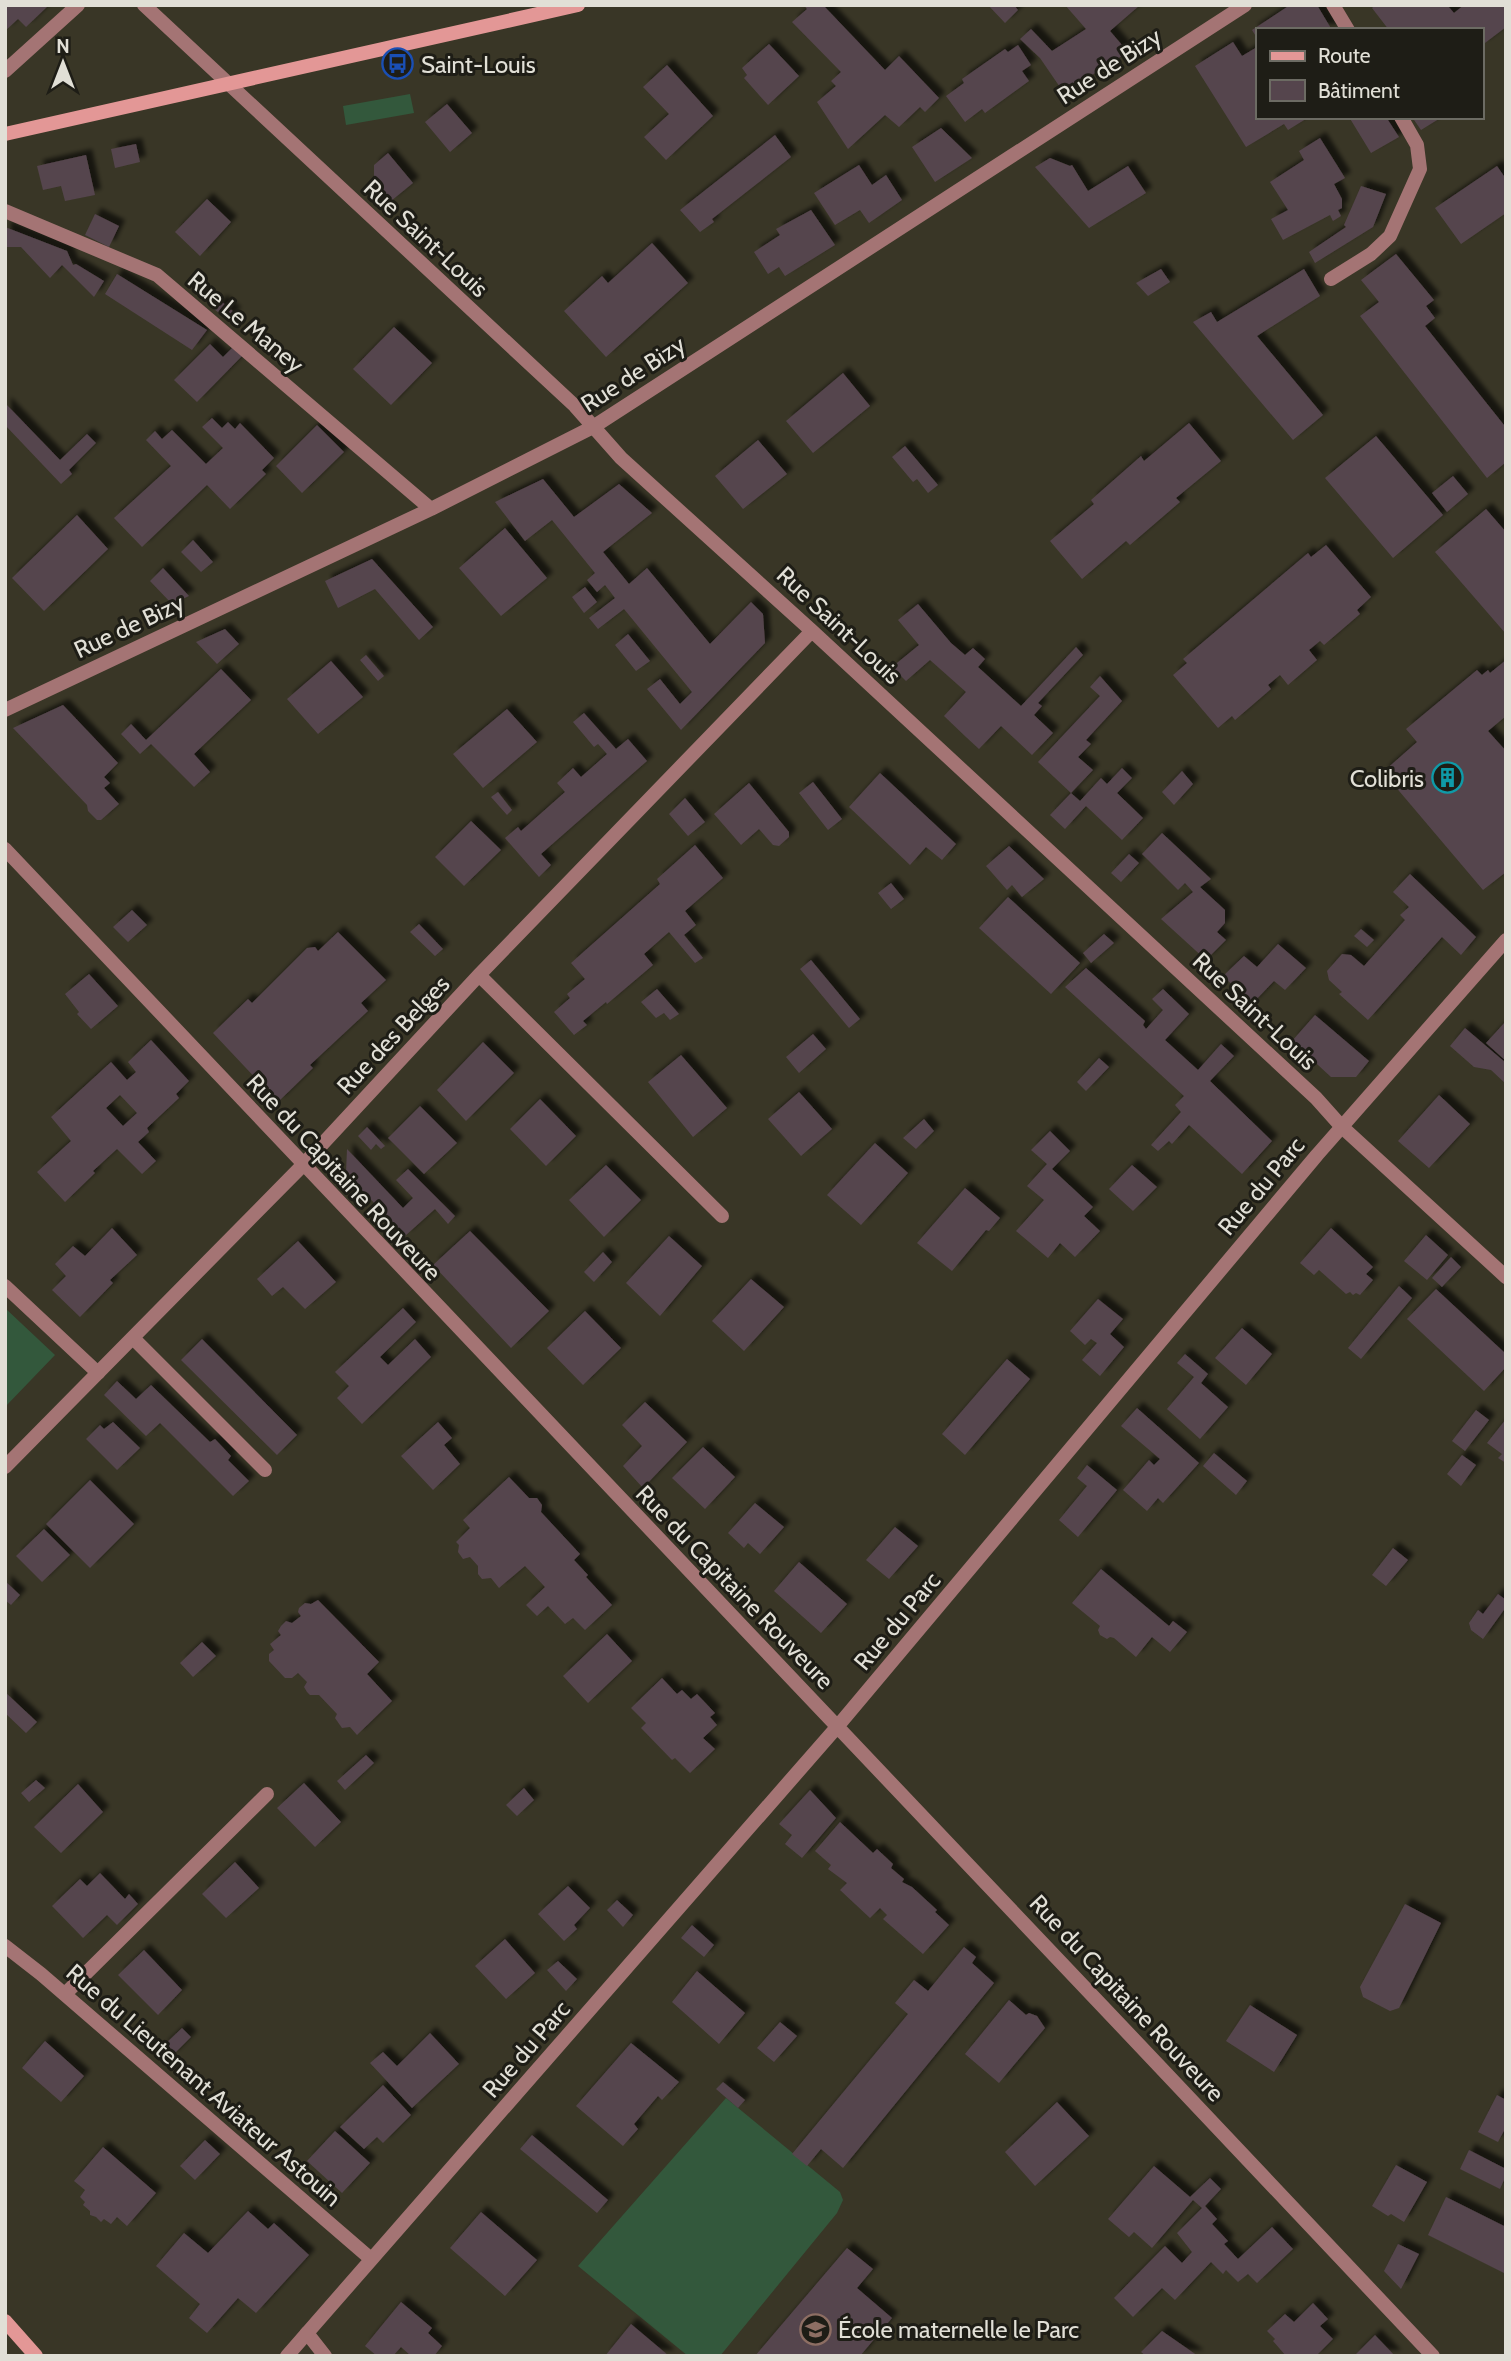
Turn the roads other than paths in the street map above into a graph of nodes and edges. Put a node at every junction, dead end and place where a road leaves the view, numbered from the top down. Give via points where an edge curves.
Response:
1 (78, 5) edge
2 (144, 5) edge
3 (544, 5) edge
4 (578, 5) edge
5 (1245, 5) edge
6 (1333, 5) edge
7 (532, 16) junction
8 (1347, 28) edge
9 (5, 71) edge
10 (229, 83) junction
11 (1402, 119) edge
12 (5, 134) edge
13 (5, 211) edge
14 (1331, 279) dead end
15 (593, 427) junction
16 (431, 509) junction
17 (812, 631) junction
18 (5, 710) edge
19 (5, 849) edge
20 (1506, 940) edge
21 (479, 975) junction
22 (1341, 1126) junction
23 (302, 1166) junction
24 (722, 1216) dead end
25 (1506, 1277) edge
26 (5, 1286) edge
27 (133, 1338) junction
28 (98, 1373) junction
29 (5, 1467) edge
30 (265, 1470) dead end
31 (837, 1727) junction
32 (267, 1794) dead end
33 (5, 1946) edge
34 (65, 1994) junction
35 (371, 2259) junction
36 (5, 2320) edge
37 (307, 2333) junction
38 (36, 2356) edge
39 (287, 2356) edge
40 (325, 2356) edge
41 (1433, 2356) edge

1 - 9 street
2 - 10 street, Rue Saint-Louis
3 - 7 street
4 - 7 main road
5 - 15 street, Rue de Bizy
6 - 8 street
7 - 10 main road
10 - 12 main road
10 - 15 street, Rue Saint-Louis
11 - 14 street via 1418,145 1420,169 1390,236
13 - 16 street, Rue Le Maney via 157,275
15 - 16 street, Rue de Bizy
15 - 17 street, Rue Saint-Louis via 621,458
16 - 18 street, Rue de Bizy
17 - 21 street, Rue des Belges
17 - 22 street, Rue Saint-Louis
19 - 23 street, Rue du Capitaine Rouveure
20 - 22 street, Rue du Parc
21 - 23 street, Rue des Belges
21 - 24 street
22 - 25 street, Rue Saint-Louis
22 - 31 street, Rue du Parc
23 - 27 street, Rue des Belges
23 - 31 street, Rue du Capitaine Rouveure
26 - 28 street
27 - 28 street, Rue des Belges
27 - 30 street
28 - 29 street, Rue des Belges
31 - 35 street, Rue du Parc
31 - 41 street, Rue du Capitaine Rouveure
32 - 34 street
33 - 34 street, Rue du Lieutenant Aviateur Astouin
34 - 35 street, Rue du Lieutenant Aviateur Astouin
35 - 37 street, Rue du Parc
36 - 38 main road
37 - 39 street, Rue du Parc
37 - 40 street

